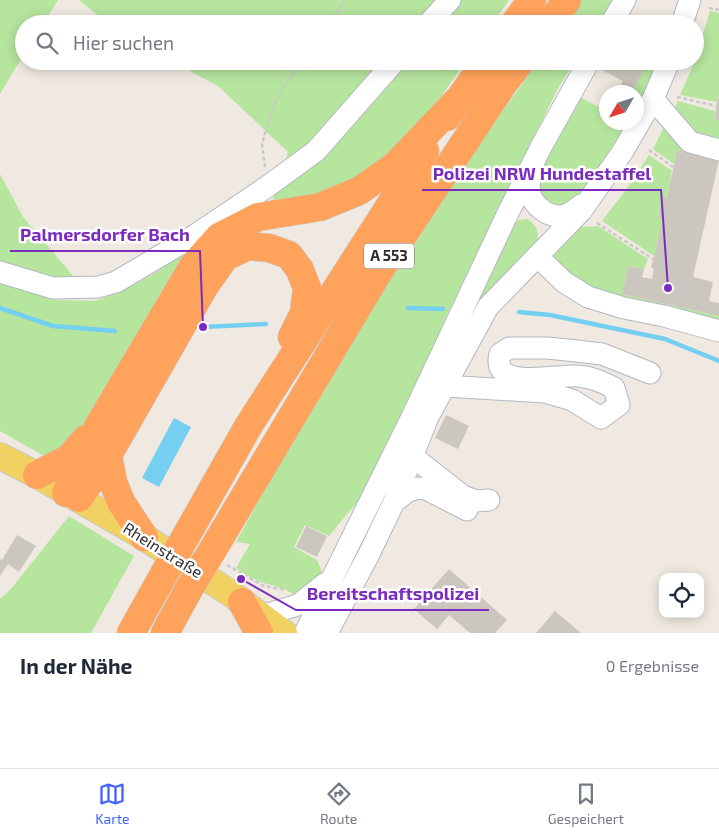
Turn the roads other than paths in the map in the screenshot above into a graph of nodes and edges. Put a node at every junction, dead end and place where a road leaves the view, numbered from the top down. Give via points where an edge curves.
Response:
1 (450, 0) edge
2 (532, 0) edge
3 (567, 0) edge
4 (625, 0) edge
5 (690, 0) edge
6 (436, 15) edge
7 (521, 15) edge
8 (556, 15) edge
9 (616, 15) edge
10 (685, 15) edge
11 (387, 70) edge
12 (479, 70) edge
13 (514, 70) edge
14 (584, 70) edge
15 (665, 70) edge
16 (653, 99) junction
17 (457, 101) junction
18 (719, 150) edge
19 (532, 165) junction
20 (598, 187) junction
21 (507, 215) junction
22 (543, 251) junction
23 (0, 272) edge
24 (719, 332) edge
25 (650, 373) dead end
26 (437, 384) junction
27 (99, 425) junction
28 (249, 425) junction
29 (404, 453) junction
30 (108, 455) junction
31 (0, 456) edge
32 (37, 475) junction
33 (72, 496) junction
34 (394, 502) junction
35 (144, 537) junction
36 (348, 544) junction
37 (369, 554) junction
38 (332, 578) junction
39 (254, 617) edge
40 (336, 627) edge
41 (132, 633) edge
42 (165, 633) edge
43 (284, 633) edge
44 (305, 633) edge

1 - 6 street
2 - 7 highway
3 - 8 highway
4 - 9 street
5 - 10 street
11 - 23 street via 316,151 197,234 116,282 98,287 53,288
12 - 17 highway, A 553
13 - 42 highway, A 553, bridge via 376,276
14 - 19 street
15 - 16 street
16 - 18 street via 690,142
16 - 20 street via 624,152
17 - 27 highway via 396,165 358,191 320,207 258,217 219,237 194,265
17 - 28 highway, A 553
19 - 20 street via 530,195 538,207 549,214 560,216 570,213
19 - 21 street
20 - 22 street via 582,210
21 - 22 street via 522,212 534,215 546,232
21 - 26 street
22 - 24 street via 564,282 588,297
22 - 26 street via 488,308
25 - 26 street via 602,354 548,348 509,348 500,354 498,363 502,372 511,377 577,376 598,380 614,388 619,405 601,418 572,400 545,392
26 - 29 street via 428,417
27 - 32 highway via 68,459
27 - 33 highway
28 - 30 highway via 304,313 307,288 289,255 269,248 248,246 225,258 204,287
28 - 41 highway, A 553, bridge
29 - 34 street
29 - 34 street via 483,508 418,488
29 - 36 street
30 - 33 highway
30 - 35 highway via 112,482
31 - 32 main road, Rheinstraße
32 - 33 main road, Rheinstraße
33 - 35 main road, Rheinstraße
34 - 37 street
35 - 39 main road, Rheinstraße
36 - 37 street
36 - 38 street
37 - 40 street
38 - 39 street via 298,605
38 - 44 street
39 - 43 main road, Rheinstraße

